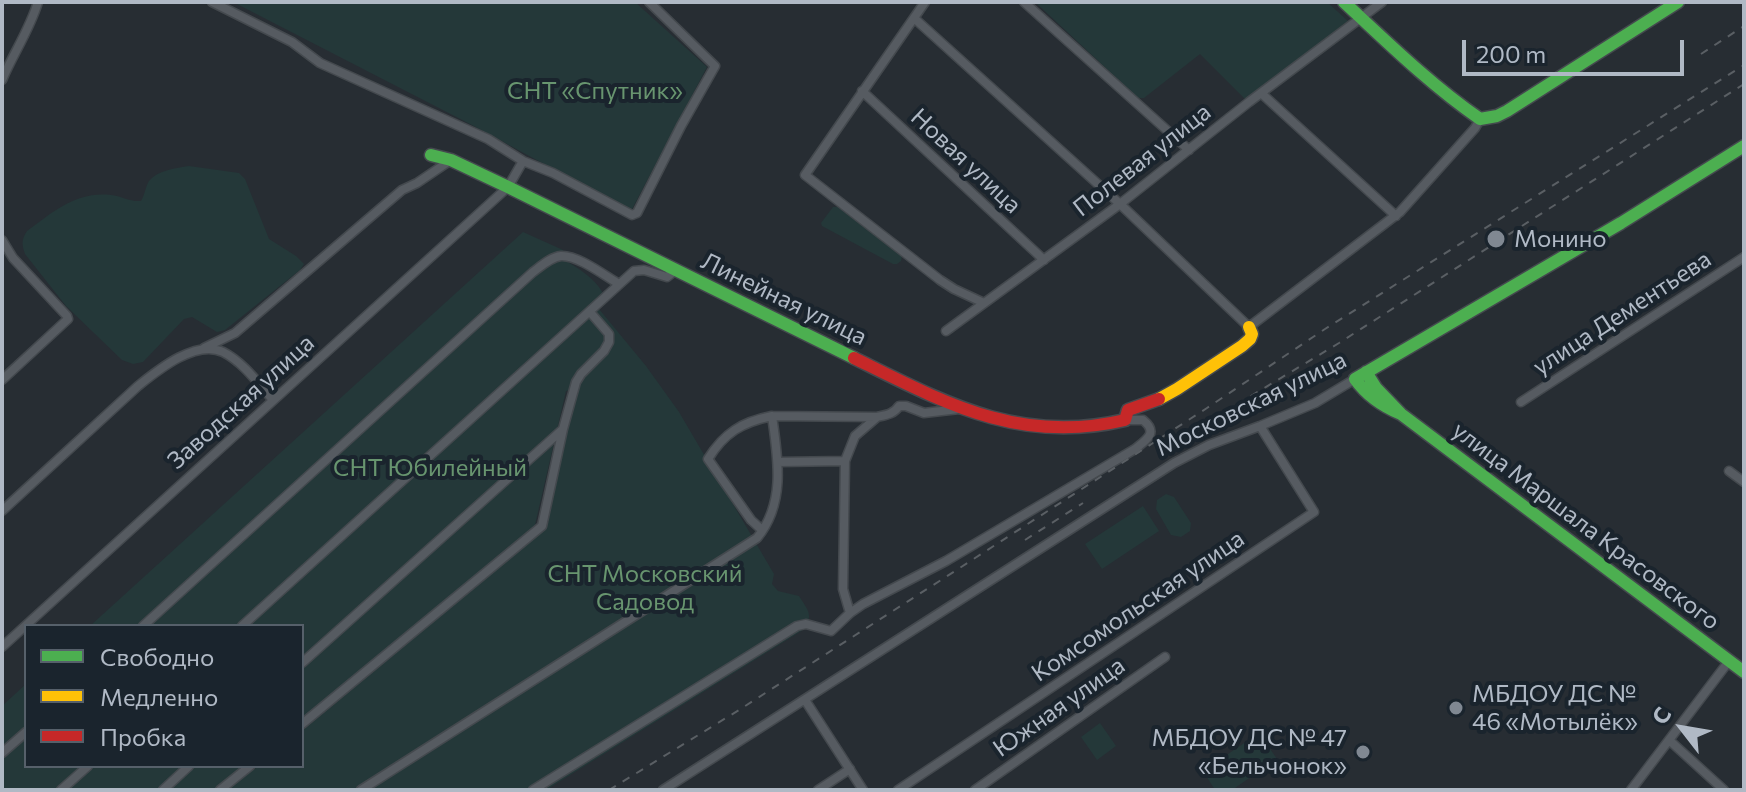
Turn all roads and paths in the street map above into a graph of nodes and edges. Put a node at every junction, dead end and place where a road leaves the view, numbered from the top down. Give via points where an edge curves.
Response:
1 (38, 2) edge
2 (212, 2) edge
3 (649, 2) edge
4 (925, 2) edge
5 (1024, 2) edge
6 (1344, 2) edge
7 (1382, 2) edge
8 (1678, 2) edge
9 (914, 18) junction
10 (1361, 19) junction
11 (2, 80) edge
12 (862, 91) junction
13 (1261, 93) junction
14 (1481, 122) junction
15 (1744, 146) edge
16 (1189, 150) junction
17 (431, 155) dead end
18 (451, 160) junction
19 (523, 161) junction
20 (508, 187) junction
21 (1120, 204) junction
22 (1396, 216) junction
23 (2, 240) edge
24 (1744, 257) edge
25 (1044, 260) junction
26 (676, 270) junction
27 (619, 284) junction
28 (984, 303) junction
29 (590, 312) junction
30 (1249, 327) junction
31 (946, 331) dead end
32 (199, 349) junction
33 (1361, 375) junction
34 (2, 380) edge
35 (1161, 398) junction
36 (273, 400) junction
37 (1521, 402) dead end
38 (959, 409) junction
39 (772, 416) junction
40 (877, 417) junction
41 (1126, 417) junction
42 (1147, 423) junction
43 (1260, 426) junction
44 (563, 429) junction
45 (845, 461) junction
46 (778, 462) junction
47 (1729, 471) dead end
48 (1744, 482) edge
49 (2, 511) edge
50 (762, 530) junction
51 (850, 613) junction
52 (27, 624) edge
53 (145, 624) edge
54 (244, 624) edge
55 (24, 627) edge
56 (2, 647) edge
57 (1165, 657) dead end
58 (304, 661) edge
59 (1729, 661) junction
60 (1744, 672) edge
61 (805, 700) junction
62 (304, 722) edge
63 (24, 734) edge
64 (1669, 740) junction
65 (2, 753) edge
66 (86, 768) edge
67 (187, 768) edge
68 (248, 768) edge
69 (850, 769) junction
70 (61, 790) edge
71 (163, 790) edge
72 (220, 790) edge
73 (361, 790) edge
74 (533, 790) edge
75 (663, 790) edge
76 (818, 790) edge
77 (863, 790) edge
78 (898, 790) edge
79 (975, 790) edge
80 (1631, 790) edge
81 (1724, 790) edge

1 - 11 street
2 - 19 street via 292,42 320,63 488,139
3 - 19 street via 715,66 637,213 628,215
4 - 9 street
5 - 16 street
6 - 10 street
7 - 10 street, Полевая улица
8 - 14 street via 1507,111
9 - 12 street
9 - 21 street
10 - 13 street, Полевая улица
10 - 14 street
12 - 25 street, Новая улица
12 - 28 street via 805,175 940,280
13 - 16 street, Полевая улица
13 - 22 street
14 - 22 street
15 - 33 street, Московская улица
16 - 21 street, Полевая улица
17 - 18 street, Линейная улица
18 - 20 street, Линейная улица
18 - 32 street via 402,190 235,333
19 - 20 street, Заводская улица
20 - 26 street, Линейная улица
20 - 36 street, Заводская улица
21 - 25 street, Полевая улица
21 - 30 street
22 - 30 street
23 - 34 street via 68,319
24 - 37 street, улица Дементьева
25 - 28 street, Полевая улица
26 - 27 street via 667,277 637,270
26 - 38 street, Линейная улица
27 - 29 street
27 - 53 street via 571,257 544,264
28 - 31 street, Полевая улица
29 - 44 street via 609,334 609,342 577,378
29 - 54 street
30 - 35 street, Линейная улица via 1252,334 1242,346
32 - 36 street via 216,349 234,359
32 - 49 street via 138,386
33 - 43 street, Московская улица via 1315,403
33 - 59 street, улица Маршала Красовского via 1362,391 1401,414
35 - 41 street, Линейная улица via 1128,410
35 - 42 street via 1145,409
36 - 52 street, Заводская улица
38 - 40 street via 924,413 899,406
38 - 41 street, Линейная улица via 1052,426 1093,426
39 - 40 street
39 - 46 street
39 - 50 street via 725,436 708,459
40 - 45 street via 855,436
41 - 42 street
42 - 51 street via 1151,433 1135,449
43 - 61 street, Московская улица via 1174,463
43 - 78 street, Комсомольская улица via 1314,512
44 - 58 street
44 - 62 street via 539,530
45 - 46 street
45 - 51 street via 843,589
46 - 50 street via 776,499
47 - 48 street
50 - 73 street
51 - 74 street via 831,631 797,626
55 - 56 street, Заводская улица
57 - 79 street, Южная улица
59 - 60 street, улица Маршала Красовского
59 - 64 street
61 - 69 street
61 - 75 street, Московская улица
63 - 65 street
64 - 80 street
64 - 81 street
66 - 70 street
67 - 71 street
68 - 72 street
69 - 76 street
69 - 77 street

